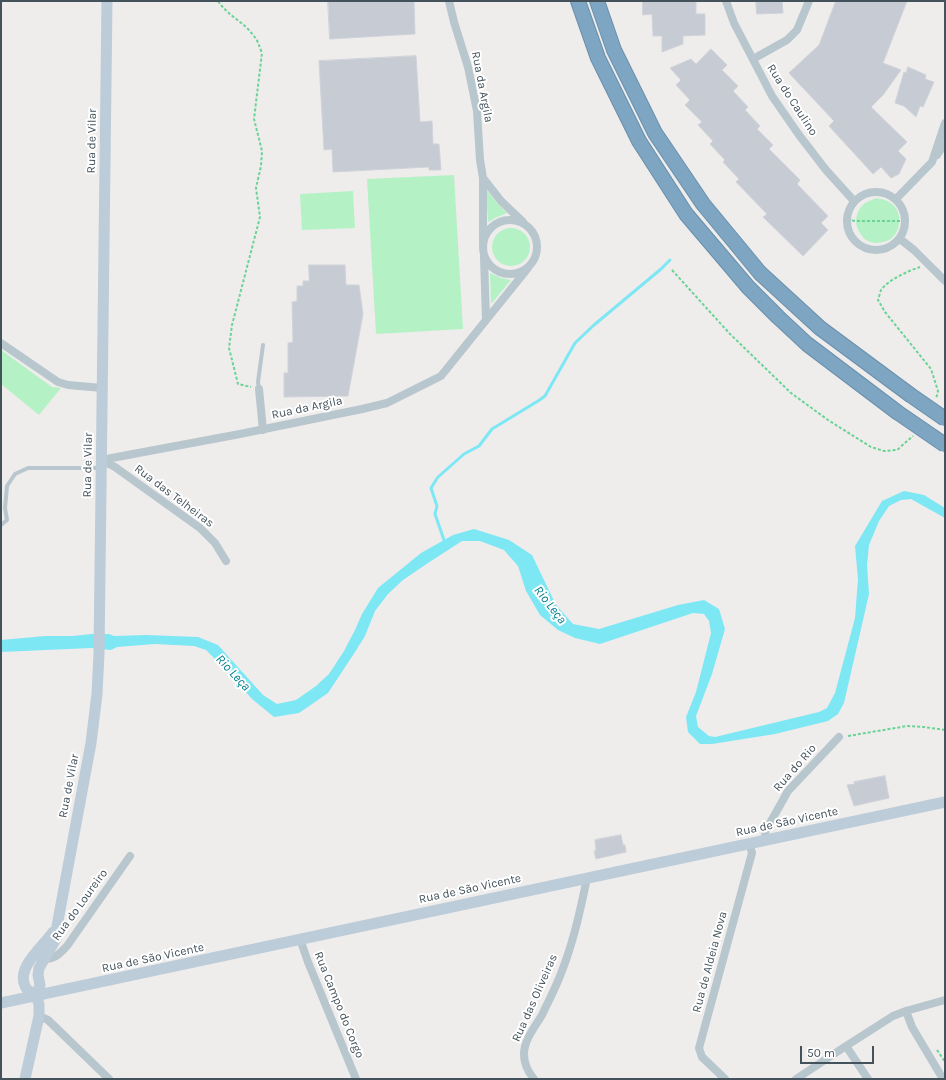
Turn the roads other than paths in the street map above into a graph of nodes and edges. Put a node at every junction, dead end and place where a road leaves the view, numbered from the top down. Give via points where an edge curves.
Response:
1 (108, 1) edge
2 (449, 1) edge
3 (578, 1) edge
4 (596, 1) edge
5 (726, 1) edge
6 (809, 1) edge
7 (753, 59) junction
8 (945, 123) edge
9 (945, 143) edge
10 (932, 162) junction
11 (483, 178) junction
12 (896, 199) junction
13 (854, 201) junction
14 (530, 229) junction
15 (900, 239) junction
16 (483, 248) junction
17 (528, 268) junction
18 (945, 281) edge
19 (486, 319) junction
20 (1, 343) edge
21 (263, 345) dead end
22 (102, 388) junction
23 (259, 388) joint
24 (945, 419) edge
25 (262, 430) junction
26 (945, 445) edge
27 (101, 464) junction
28 (1, 525) edge
29 (226, 561) dead end
30 (839, 737) road end
31 (945, 802) edge
32 (766, 839) junction
33 (749, 843) junction
34 (130, 856) dead end
35 (587, 878) junction
36 (57, 926) junction
37 (300, 939) junction
38 (44, 959) junction
39 (36, 996) junction
40 (945, 1000) edge
41 (1, 1003) edge
42 (906, 1011) junction
43 (39, 1016) junction
44 (846, 1046) junction
45 (25, 1079) edge
46 (109, 1079) edge
47 (356, 1079) edge
48 (534, 1079) edge
49 (725, 1079) edge
50 (796, 1079) edge
51 (868, 1079) edge
52 (943, 1079) edge

1 - 22 street, Rua de Vilar
2 - 11 street, Rua da Argila via 468,66 477,110
3 - 26 highway, bridge via 598,58 640,141 686,214 748,287 807,344
4 - 24 highway, bridge via 614,50 655,133 703,204 760,273 820,328
5 - 7 street, Rua do Caulino via 734,23
6 - 7 street via 797,30 787,40
7 - 13 street, Rua do Caulino via 772,96 798,135
8 - 10 street
9 - 10 street
10 - 12 street
11 - 14 street, Rua da Argila via 501,201
11 - 16 street, Rua da Argila
12 - 13 street via 888,194 870,192
12 - 15 street via 905,212 906,220
13 - 15 street via 849,210 847,227 854,241 860,246 868,250 886,250
14 - 16 street via 515,220 498,223 486,236
14 - 17 street, Rua da Argila via 535,236 537,253
15 - 18 street
16 - 17 street via 486,260 498,272 514,274
16 - 19 street, Rua da Argila
17 - 19 street, Rua da Argila
19 - 25 street, Rua da Argila via 441,376 387,403
20 - 22 street via 58,382
21 - 23 lane
22 - 27 street, Rua de Vilar
23 - 25 street
25 - 27 street, Rua da Argila
27 - 28 lane via 28,468 15,474 7,486 7,520
27 - 29 street, Rua das Telheiras via 115,467 200,528 215,543
27 - 36 street, Rua de Vilar via 97,694 91,743
30 - 32 street, Rua do Rio via 788,791 765,832
31 - 32 street, Rua de São Vicente
32 - 33 street, Rua de São Vicente
33 - 35 street, Rua de São Vicente
33 - 49 street, Rua de Aldeia Nova via 752,853 699,1048 702,1057
34 - 38 street, Rua do Loureiro via 67,946 51,959
35 - 37 street, Rua de São Vicente
35 - 48 street, Rua das Oliveiras via 578,922 560,977 527,1041 524,1054 527,1070
36 - 38 street, Rua de Vilar via 56,939
36 - 39 street, Rua de Vilar via 28,962 24,972 25,987
37 - 39 street, Rua de São Vicente
37 - 47 street, Rua Campo do Corgo
38 - 39 street, Rua de Vilar via 39,968 40,985
39 - 41 street, Rua de São Vicente
39 - 43 street
40 - 42 street
42 - 44 street via 893,1016
42 - 52 street via 912,1027
43 - 45 street
43 - 46 street via 48,1020
44 - 50 street
44 - 51 street

